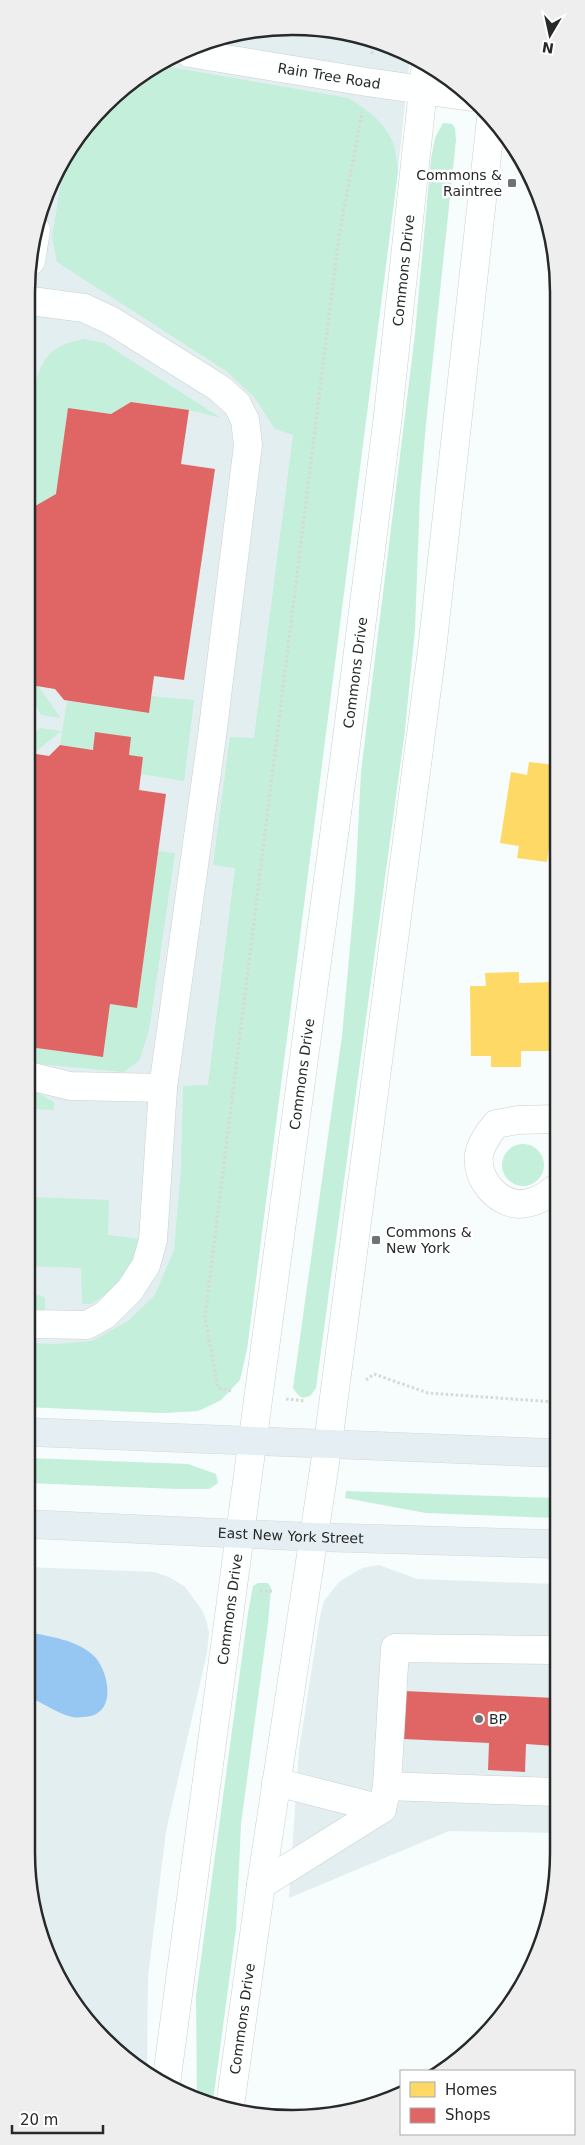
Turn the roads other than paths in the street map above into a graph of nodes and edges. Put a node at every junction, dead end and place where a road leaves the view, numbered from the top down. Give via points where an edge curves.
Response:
1 (196, 54) edge
2 (425, 71) edge
3 (423, 90) junction
4 (457, 95) edge
5 (491, 129) edge
6 (35, 302) edge
7 (35, 1077) edge
8 (163, 1088) junction
9 (550, 1119) edge
10 (550, 1193) edge
11 (35, 1324) edge
12 (35, 1432) edge
13 (253, 1440) junction
14 (328, 1443) junction
15 (550, 1453) edge
16 (35, 1524) edge
17 (240, 1533) junction
18 (313, 1537) junction
19 (550, 1544) edge
20 (550, 1650) edge
21 (276, 1782) junction
22 (550, 1792) edge
23 (385, 1798) junction
24 (260, 1885) junction
25 (167, 2077) edge
26 (231, 2102) edge

1 - 3 street, Rain Tree Road
2 - 3 street, Commons Drive
3 - 4 street, Rain Tree Road
3 - 13 street, Commons Drive via 387,424
5 - 14 street, Commons Drive via 432,650
6 - 8 street via 84,308 112,321 219,388 237,404 245,420 248,445 246,473
7 - 8 street via 70,1086
8 - 11 street via 153,1240 146,1265 130,1290 105,1315 87,1325
9 - 10 street via 496,1124 479,1155 480,1169 488,1187 501,1199 520,1204
12 - 13 main road
13 - 14 main road
13 - 17 street, Commons Drive
14 - 15 main road
14 - 18 street, Commons Drive
16 - 17 main road, East New York Street
17 - 18 main road, East New York Street
17 - 25 street, Commons Drive
18 - 19 main road, East New York Street
18 - 21 street, Commons Drive
20 - 23 street via 395,1648
21 - 23 street
21 - 24 street, Commons Drive
22 - 23 street
23 - 24 street
24 - 26 street, Commons Drive

